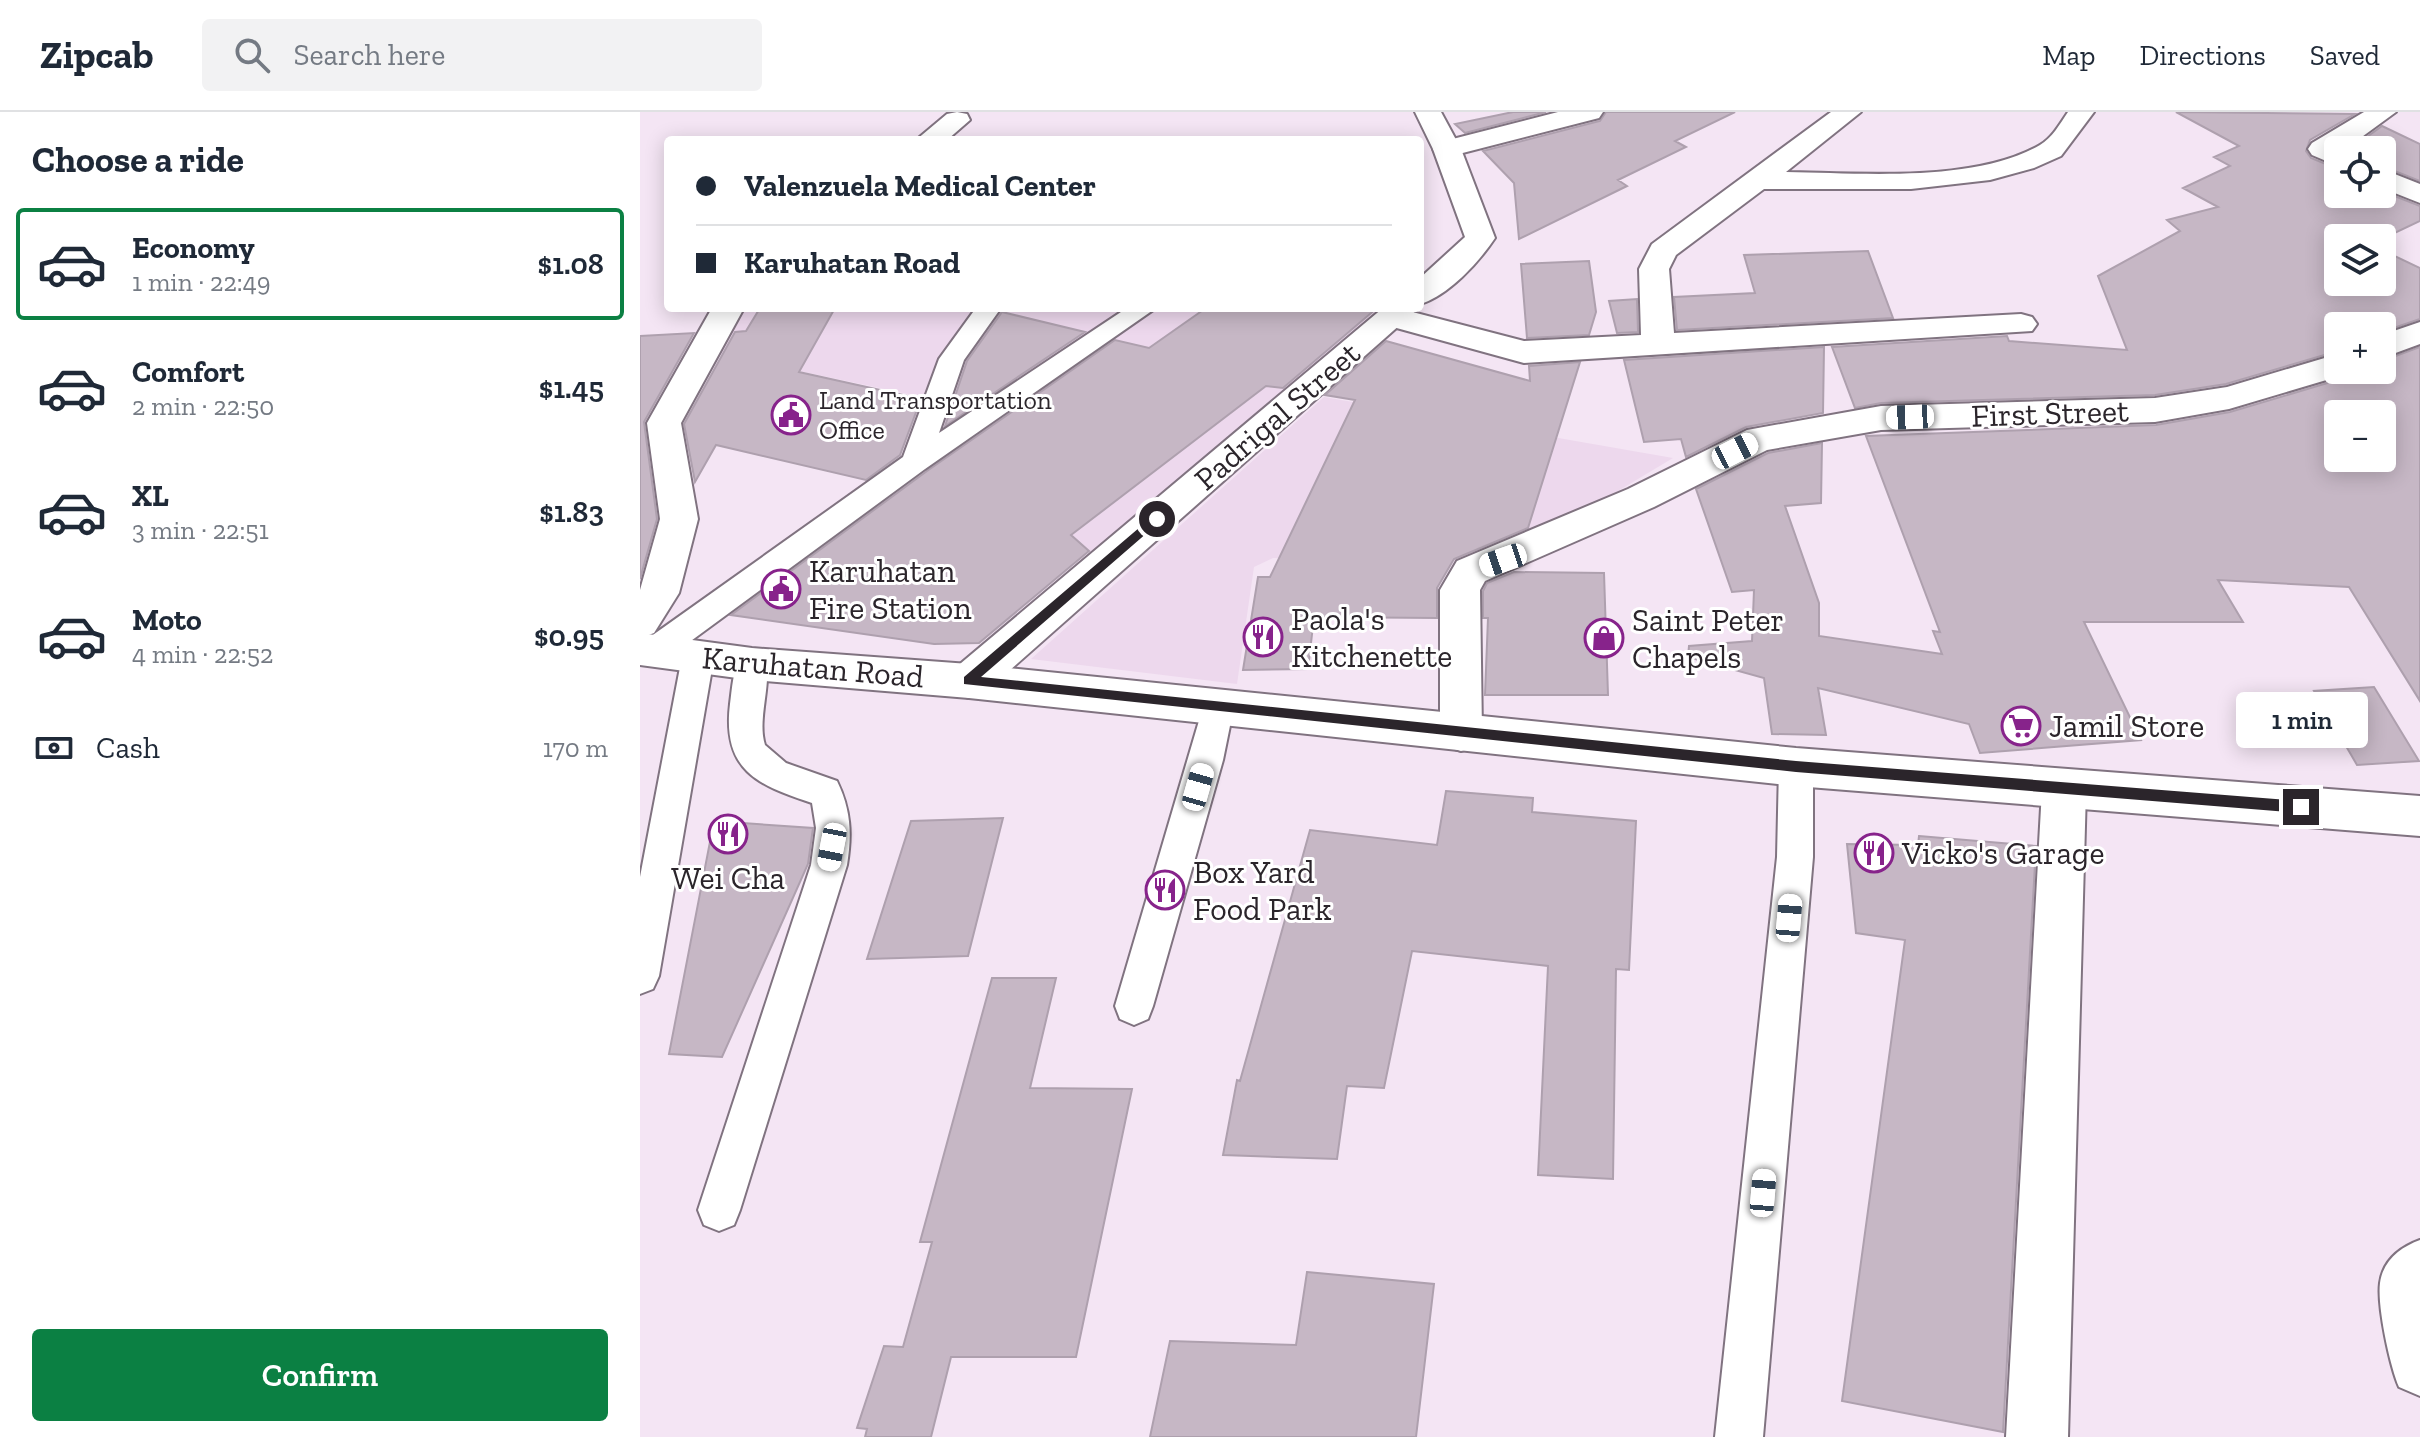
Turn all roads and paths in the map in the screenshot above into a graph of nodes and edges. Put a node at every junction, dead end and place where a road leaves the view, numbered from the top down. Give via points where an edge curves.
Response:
1 (1428, 112) edge
2 (1590, 112) edge
3 (1848, 112) edge
4 (2081, 112) edge
5 (2383, 112) edge
6 (957, 120) dead end
7 (935, 136) edge
8 (2343, 136) edge
9 (1447, 149) junction
10 (1761, 180) junction
11 (2396, 184) edge
12 (2420, 194) edge
13 (1424, 290) edge
14 (726, 312) edge
15 (986, 312) edge
16 (1138, 312) edge
17 (1398, 312) edge
18 (1421, 312) edge
19 (2021, 324) dead end
20 (2420, 332) edge
21 (2396, 341) edge
22 (1658, 345) junction
23 (2324, 369) edge
24 (915, 462) junction
25 (645, 640) edge
26 (698, 657) junction
27 (752, 664) junction
28 (969, 681) junction
29 (1218, 706) junction
30 (1461, 733) junction
31 (1796, 767) junction
32 (2064, 790) junction
33 (2420, 816) edge
34 (640, 976) edge
35 (1134, 1006) dead end
36 (719, 1210) dead end
37 (2420, 1268) edge
38 (2420, 1366) edge
39 (1739, 1437) edge
40 (2037, 1437) edge

1 - 9 street, Padrigal Street
2 - 9 street
3 - 10 street
4 - 10 street via 2054,149 1979,173 1875,182
5 - 8 street
6 - 7 street
9 - 13 street, Padrigal Street via 1480,238
10 - 22 street via 1663,250 1654,269
11 - 12 street
14 - 25 street via 664,423 679,519
15 - 24 lane via 952,359
16 - 24 lane
17 - 28 street, Padrigal Street
18 - 22 street via 1524,352
19 - 22 street
20 - 21 street
23 - 30 street, First Street via 2229,398 2155,410 1881,418 1759,439 1641,498 1471,571 1460,590
24 - 25 lane
25 - 26 street, Karuhatan Road
26 - 27 street, Karuhatan Road
26 - 34 lane
27 - 28 street, Karuhatan Road
27 - 36 lane via 742,730 754,762 781,780 825,792 835,829 829,865
28 - 29 street, Karuhatan Road
29 - 30 street, Karuhatan Road
29 - 35 lane
30 - 31 street, Karuhatan Road
31 - 32 street, Karuhatan Road
31 - 39 lane via 1795,857
32 - 33 street, Karuhatan Road
32 - 40 street
37 - 38 street via 2409,1283

